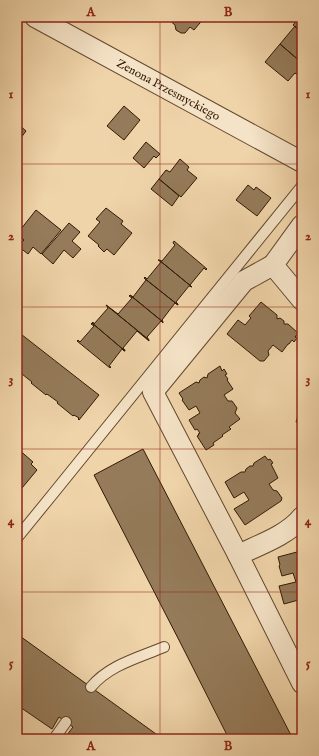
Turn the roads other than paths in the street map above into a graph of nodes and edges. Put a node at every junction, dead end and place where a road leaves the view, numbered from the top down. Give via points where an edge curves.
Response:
1 (35, 17) edge
2 (301, 159) edge
3 (302, 186) edge
4 (302, 225) edge
5 (273, 265) junction
6 (302, 300) edge
7 (302, 517) edge
8 (17, 538) edge
9 (238, 555) junction
10 (164, 647) dead end
11 (302, 683) edge
12 (91, 687) dead end
13 (66, 722) dead end
14 (54, 739) edge

1 - 2 street, Zenona Przesmyckiego
3 - 8 lane
4 - 5 street
5 - 6 street
5 - 9 street via 244,281 153,392
7 - 9 street via 274,538
9 - 11 street
10 - 12 lane via 114,668
13 - 14 lane

